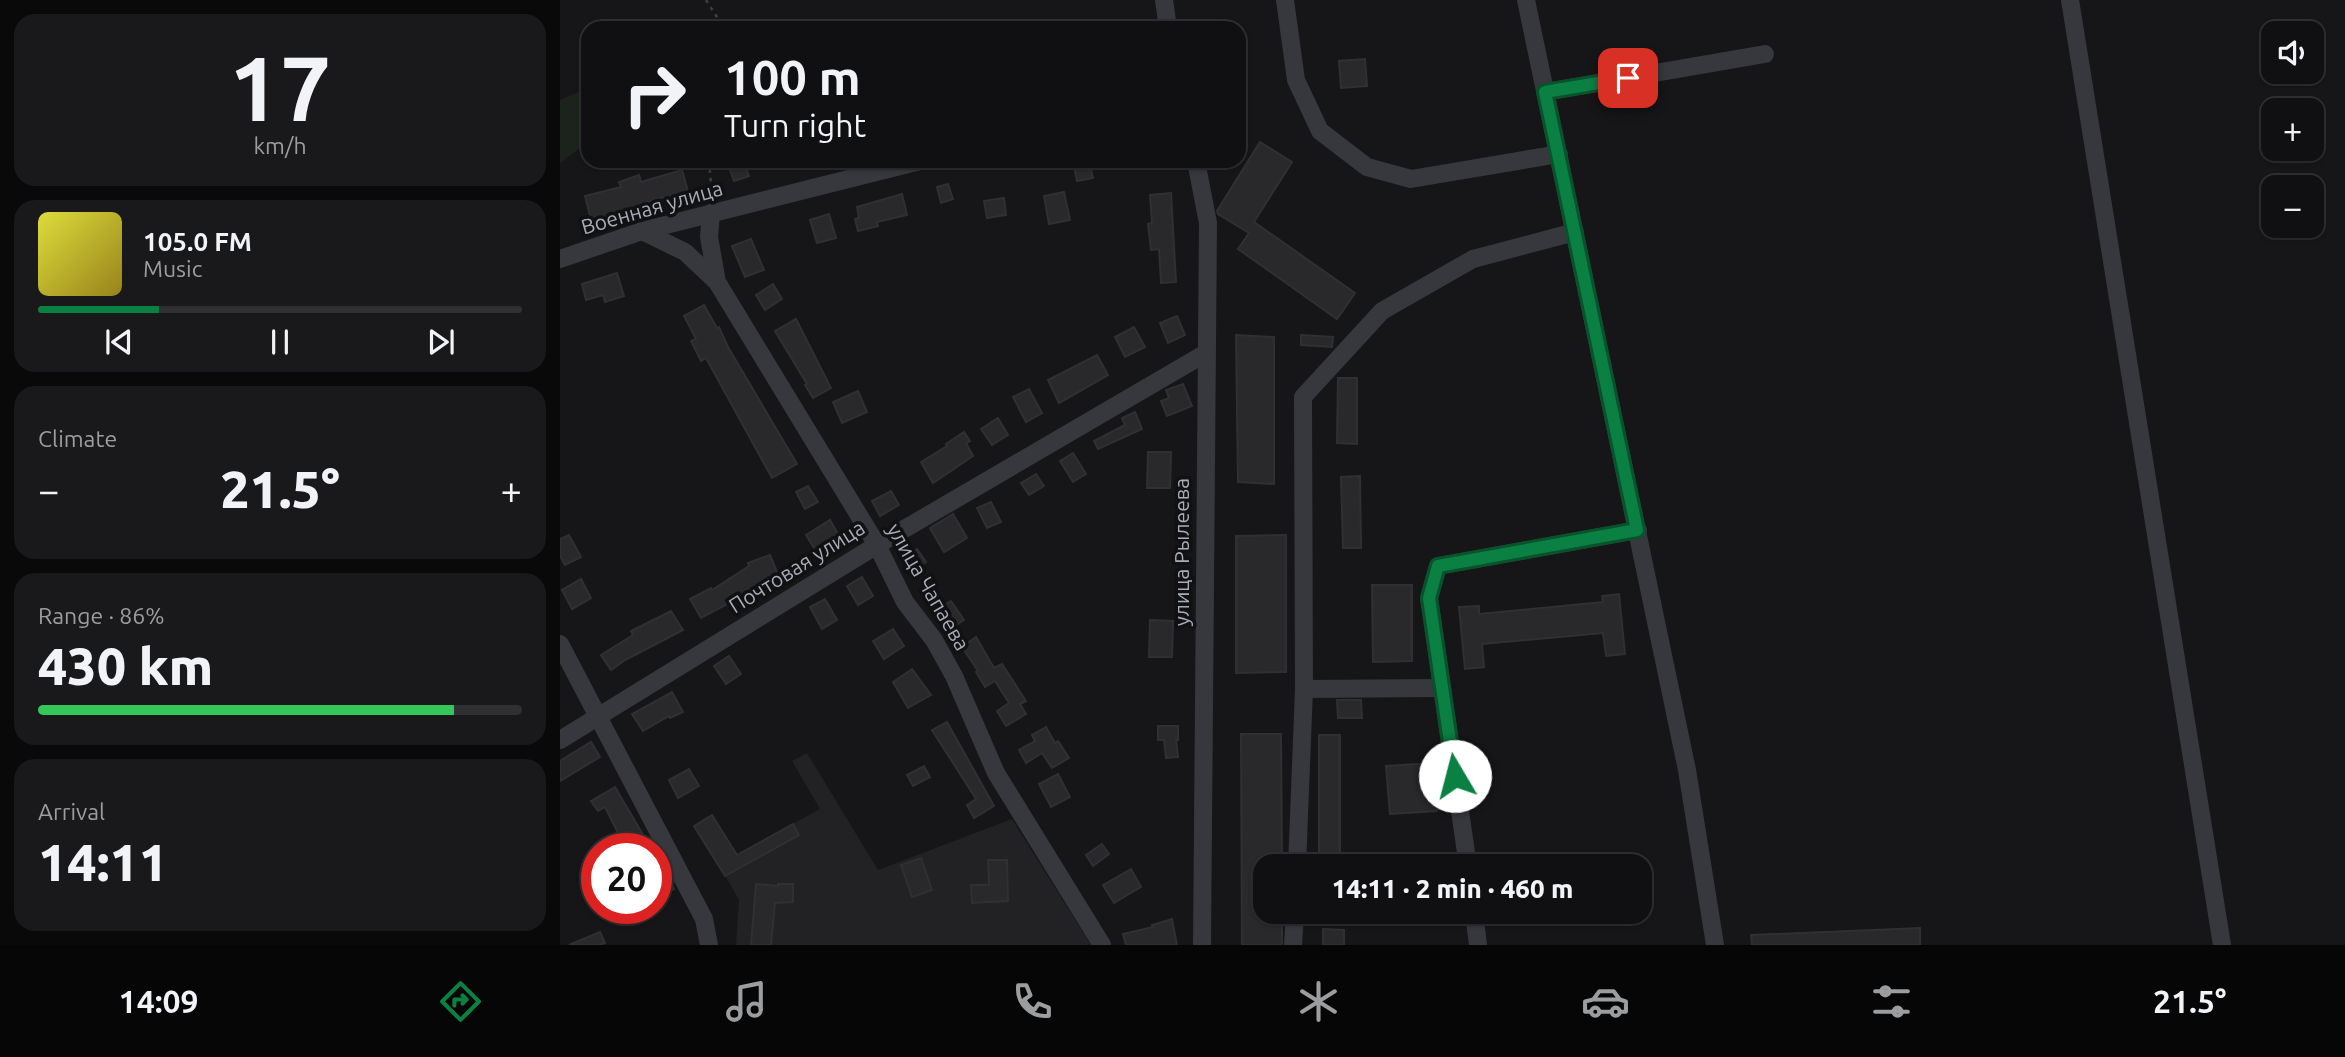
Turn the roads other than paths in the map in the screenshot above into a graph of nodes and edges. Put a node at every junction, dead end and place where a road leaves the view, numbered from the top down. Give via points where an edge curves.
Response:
1 (1164, 0) edge
2 (1285, 0) edge
3 (1526, 0) edge
4 (2070, 0) edge
5 (1167, 21) edge
6 (1765, 54) dead end
7 (1545, 92) junction
8 (1559, 155) junction
9 (892, 168) edge
10 (1197, 168) edge
11 (711, 213) junction
12 (642, 231) junction
13 (1575, 232) junction
14 (560, 259) edge
15 (718, 282) junction
16 (1206, 353) junction
17 (1637, 530) junction
18 (877, 545) junction
19 (560, 644) edge
20 (1443, 688) junction
21 (1304, 689) junction
22 (599, 715) junction
23 (560, 740) edge
24 (1297, 854) edge
25 (1466, 854) edge
26 (1294, 924) edge
27 (1475, 924) edge
28 (709, 945) edge
29 (1102, 945) edge
30 (1202, 945) edge
31 (1293, 945) edge
32 (1478, 945) edge
33 (1715, 945) edge
34 (2222, 945) edge

1 - 5 street
2 - 8 street via 1296,80 1320,131 1367,167 1411,179
3 - 7 street
4 - 34 street
6 - 7 street
7 - 8 street
8 - 13 street
9 - 11 street, Военная улица
10 - 16 street, улица Рылеева via 1208,223
11 - 12 street, Военная улица
11 - 15 street, улица Чапаева via 709,237
12 - 14 street, Военная улица
12 - 15 street via 685,252
13 - 17 street
13 - 21 street via 1473,259 1382,311 1303,397
15 - 18 street, улица Чапаева
16 - 18 street, Почтовая улица
16 - 30 street, улица Рылеева
17 - 20 street via 1438,566 1429,598
17 - 33 street via 1687,770
18 - 22 street, Почтовая улица
18 - 29 street, улица Чапаева via 905,601 954,676 996,773
19 - 22 street
20 - 21 street
20 - 25 street
21 - 24 street
22 - 23 street, Почтовая улица
22 - 28 street via 704,919
26 - 31 street
27 - 32 street

